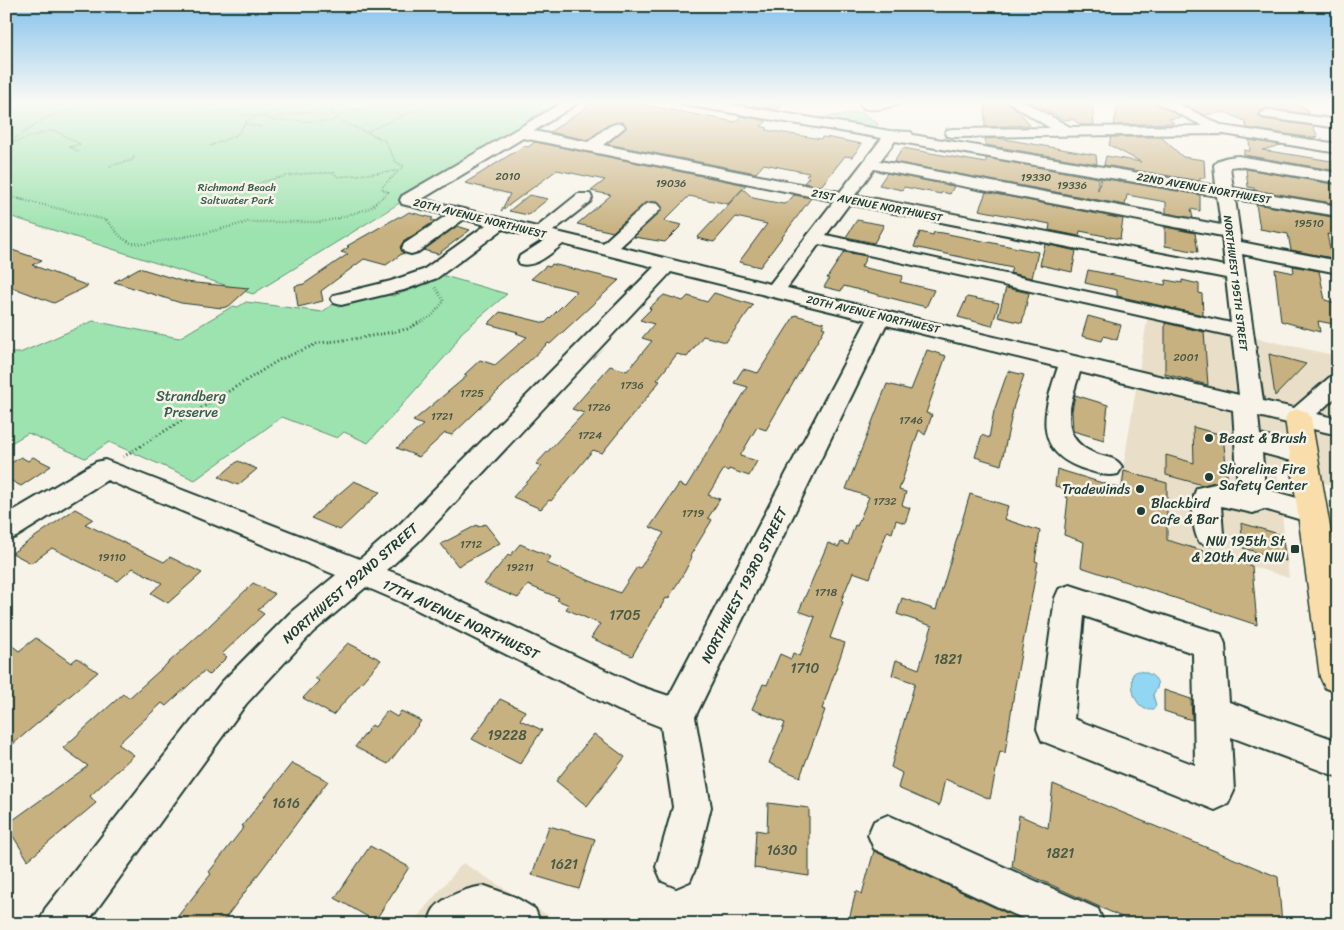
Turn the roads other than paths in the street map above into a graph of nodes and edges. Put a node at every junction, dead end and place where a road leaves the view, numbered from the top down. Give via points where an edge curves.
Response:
1 (502, 144) edge
2 (578, 144) edge
3 (595, 144) edge
4 (885, 144) edge
5 (948, 144) edge
6 (1310, 144) edge
7 (591, 147) junction
8 (1338, 149) edge
9 (871, 164) junction
10 (1338, 178) edge
11 (1225, 191) junction
12 (584, 198) dead end
13 (844, 198) junction
14 (652, 208) dead end
15 (1338, 212) edge
16 (461, 213) junction
17 (500, 223) junction
18 (540, 233) junction
19 (561, 238) junction
20 (815, 238) junction
21 (1230, 239) junction
22 (411, 248) dead end
23 (606, 250) junction
24 (527, 260) dead end
25 (667, 265) junction
26 (1338, 267) edge
27 (1234, 274) junction
28 (775, 291) junction
29 (341, 299) dead end
30 (880, 316) junction
31 (1242, 332) junction
32 (1071, 362) junction
33 (1338, 382) edge
34 (1248, 406) junction
35 (1298, 418) junction
36 (1338, 427) edge
37 (1248, 441) junction
38 (1303, 455) junction
39 (1109, 467) dead end
40 (1254, 496) junction
41 (1312, 512) junction
42 (6, 529) edge
43 (1208, 534) dead end
44 (364, 574) junction
45 (1338, 677) edge
46 (1212, 714) junction
47 (677, 716) junction
48 (1338, 759) edge
49 (888, 834) dead end
50 (676, 867) dead end
51 (60, 924) edge
52 (449, 924) edge
53 (520, 924) edge
54 (1082, 924) edge

1 - 16 street, 20TH AVENUE NORTHWEST via 408,200
2 - 7 street, 21ST AVENUE NORTHWEST
3 - 7 street
4 - 9 street
5 - 11 street, 22ND AVENUE NORTHWEST
6 - 8 street
7 - 13 street, 21ST AVENUE NORTHWEST
9 - 13 street
9 - 21 street
10 - 11 street, NORTHWEST 195TH STREET via 1238,161 1227,162 1222,165
11 - 15 street, 22ND AVENUE NORTHWEST
11 - 21 street, NORTHWEST 195TH STREET
12 - 18 street
13 - 20 street
13 - 27 street, 21ST AVENUE NORTHWEST
14 - 23 street
16 - 17 street, 20TH AVENUE NORTHWEST
16 - 22 street
17 - 18 street, 20TH AVENUE NORTHWEST
17 - 29 street via 430,274 397,286
18 - 19 street, 20TH AVENUE NORTHWEST
19 - 23 street, 20TH AVENUE NORTHWEST
19 - 24 street
20 - 28 street
20 - 31 street
21 - 26 street
21 - 27 street, NORTHWEST 195TH STREET
23 - 25 street, 20TH AVENUE NORTHWEST
25 - 28 street, 20TH AVENUE NORTHWEST
25 - 44 street, NORTHWEST 192ND STREET via 409,533
27 - 31 street, NORTHWEST 195TH STREET
28 - 30 street, 20TH AVENUE NORTHWEST
30 - 32 street, 20TH AVENUE NORTHWEST
30 - 47 street, NORTHWEST 193RD STREET
31 - 34 street, NORTHWEST 195TH STREET
32 - 34 street, 20TH AVENUE NORTHWEST
32 - 39 street via 1056,427 1060,440 1069,451
33 - 35 street
34 - 35 street, 20TH AVENUE NORTHWEST
34 - 37 street, NORTHWEST 195TH STREET
35 - 36 street, 20TH AVENUE NORTHWEST
35 - 38 main road
37 - 38 street
37 - 40 street, NORTHWEST 195TH STREET
38 - 41 main road
40 - 41 street
40 - 43 street via 1253,503 1207,495
41 - 45 main road
42 - 44 street, 17TH AVENUE NORTHWEST via 105,469
44 - 47 street, 17TH AVENUE NORTHWEST via 412,593 630,699
44 - 51 street, NORTHWEST 192ND STREET via 332,595 302,622 234,693
46 - 46 street via 1209,644 1070,598 1055,729 1215,791
46 - 48 street
47 - 50 street via 692,807
49 - 54 street
52 - 53 street via 462,913 480,907 492,908

